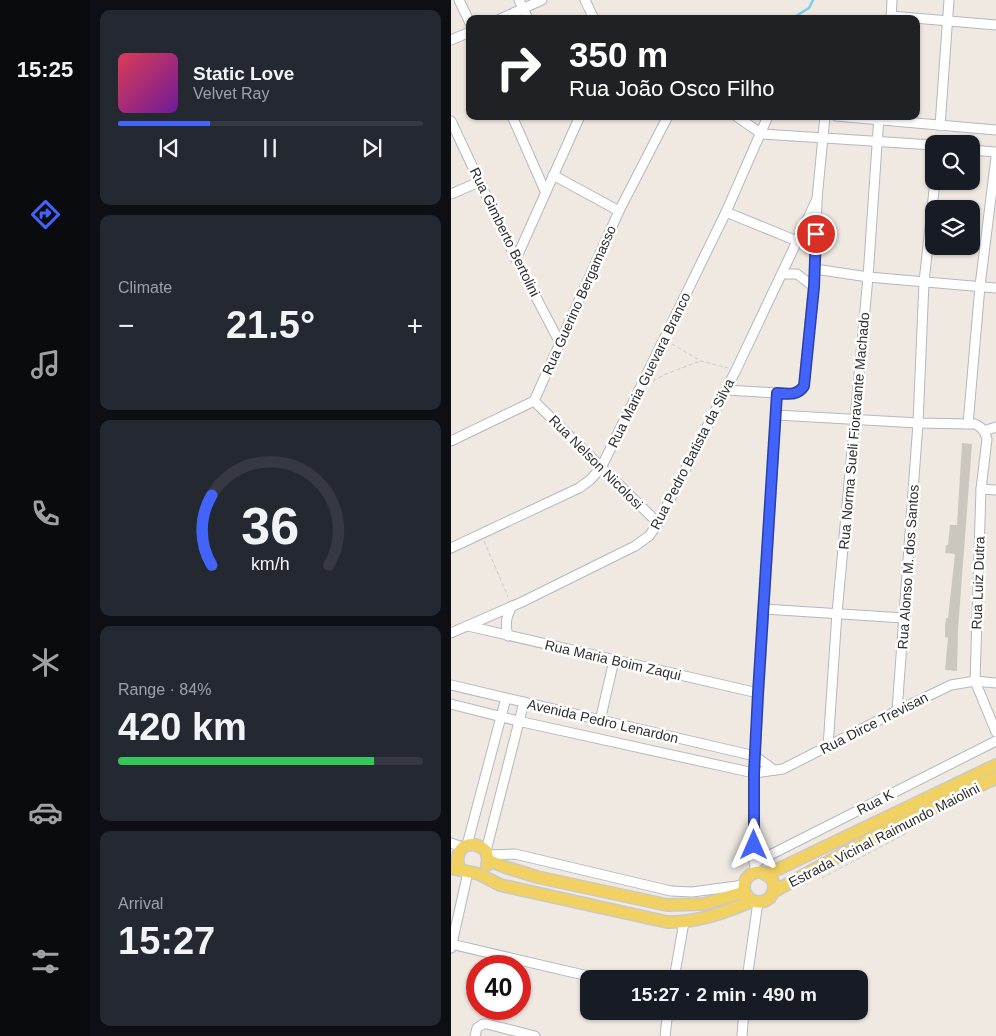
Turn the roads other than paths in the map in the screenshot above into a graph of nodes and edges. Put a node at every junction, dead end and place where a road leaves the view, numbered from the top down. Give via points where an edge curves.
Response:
1 (459, 0) edge
2 (542, 0) edge
3 (585, 0) edge
4 (892, 0) edge
5 (949, 0) edge
6 (521, 4) edge
7 (466, 15) edge
8 (506, 15) edge
9 (592, 15) edge
10 (891, 15) edge
11 (920, 19) edge
12 (948, 21) junction
13 (996, 25) edge
14 (466, 34) edge
15 (451, 40) edge
16 (514, 120) edge
17 (578, 120) edge
18 (665, 120) edge
19 (742, 120) edge
20 (767, 120) edge
21 (825, 120) edge
22 (879, 120) edge
23 (894, 120) edge
24 (452, 125) edge
25 (940, 126) junction
26 (996, 130) edge
27 (762, 134) junction
28 (823, 139) junction
29 (878, 141) junction
30 (925, 144) edge
31 (980, 151) edge
32 (996, 152) edge
33 (996, 157) edge
34 (553, 175) junction
35 (479, 182) junction
36 (934, 190) edge
37 (545, 191) junction
38 (451, 194) edge
39 (817, 199) junction
40 (619, 211) junction
41 (726, 212) junction
42 (797, 241) junction
43 (516, 259) junction
44 (815, 269) junction
45 (782, 274) junction
46 (868, 277) junction
47 (924, 282) junction
48 (981, 286) junction
49 (814, 287) junction
50 (996, 288) edge
51 (560, 343) junction
52 (726, 390) junction
53 (777, 393) junction
54 (534, 402) junction
55 (777, 415) junction
56 (855, 420) junction
57 (918, 423) junction
58 (969, 424) junction
59 (996, 427) edge
60 (984, 431) junction
61 (451, 441) edge
62 (601, 468) junction
63 (981, 489) junction
64 (996, 490) edge
65 (658, 523) junction
66 (451, 548) edge
67 (512, 606) junction
68 (764, 609) junction
69 (837, 613) junction
70 (904, 618) junction
71 (468, 626) junction
72 (451, 633) edge
73 (508, 636) junction
74 (614, 660) junction
75 (975, 681) junction
76 (996, 683) edge
77 (451, 685) edge
78 (758, 693) junction
79 (506, 698) junction
80 (524, 702) junction
81 (451, 704) edge
82 (897, 710) junction
83 (500, 717) junction
84 (518, 721) junction
85 (600, 721) junction
86 (996, 732) edge
87 (996, 741) edge
88 (828, 746) junction
89 (755, 756) junction
90 (996, 765) edge
91 (774, 770) junction
92 (754, 773) junction
93 (996, 778) edge
94 (458, 847) edge
95 (488, 855) junction
96 (759, 870) junction
97 (465, 871) edge
98 (744, 888) junction
99 (777, 896) junction
100 (755, 906) junction
101 (685, 922) junction
102 (451, 945) edge
103 (676, 970) edge
104 (748, 970) edge
105 (580, 974) edge
106 (667, 1020) edge
107 (743, 1020) edge
108 (475, 1036) edge
109 (535, 1036) edge
110 (665, 1036) edge
111 (742, 1036) edge

1 - 7 street
2 - 6 street
3 - 9 street
4 - 10 street
5 - 12 street
6 - 8 street
11 - 12 street
12 - 13 street
12 - 25 street
14 - 15 street
16 - 37 street
17 - 34 street
18 - 40 street, Rua Guerino Bergamasso
19 - 27 street
20 - 27 street, Rua Maria Guevara Branco
21 - 28 street
22 - 29 street, Rua Norma Sueli Fioravante Machado
23 - 25 street
24 - 35 street, Rua Gimberto Bertolini
25 - 26 street
27 - 28 street
27 - 41 street, Rua Maria Guevara Branco
28 - 29 street
28 - 39 street
29 - 30 street
29 - 46 street, Rua Norma Sueli Fioravante Machado
31 - 32 street
33 - 48 street
34 - 37 street
34 - 40 street
35 - 38 street
35 - 43 street, Rua Gimberto Bertolini
36 - 47 street, Rua Alonso M. dos Santos
37 - 43 street
39 - 42 street, Rua Pedro Batista da Silva
39 - 44 street
40 - 51 street, Rua Guerino Bergamasso
41 - 42 street
41 - 62 street, Rua Maria Guevara Branco
42 - 45 street, Rua Pedro Batista da Silva
43 - 51 street, Rua Gimberto Bertolini
44 - 46 street
44 - 49 street
45 - 49 street via 797,274
45 - 52 street, Rua Pedro Batista da Silva
46 - 47 street
46 - 56 street, Rua Norma Sueli Fioravante Machado
47 - 48 street
47 - 57 street, Rua Alonso M. dos Santos
48 - 50 street
48 - 58 street
49 - 53 street via 804,386 794,394
51 - 54 street, Rua Guerino Bergamasso
52 - 53 street
52 - 65 street, Rua Pedro Batista da Silva
53 - 55 street
54 - 61 street
54 - 62 street, Rua Nelson Nicolosi
55 - 56 street
55 - 68 street
56 - 57 street
56 - 69 street, Rua Norma Sueli Fioravante Machado
57 - 58 street
57 - 70 street, Rua Alonso M. dos Santos
58 - 60 street via 975,424
59 - 60 street
60 - 63 street, Rua Luiz Dutra via 987,439
62 - 65 street, Rua Nelson Nicolosi
62 - 66 street, Rua Maria Guevara Branco via 579,488
63 - 64 street
63 - 75 street, Rua Luiz Dutra
65 - 67 street, Rua Pedro Batista da Silva via 649,536 635,546
67 - 71 street, Rua Pedro Batista da Silva
67 - 73 street via 507,614
68 - 69 street
68 - 78 street
69 - 70 street
69 - 88 street, Rua Norma Sueli Fioravante Machado
70 - 82 street, Rua Alonso M. dos Santos
71 - 72 street, Rua Pedro Batista da Silva
71 - 73 street, Rua Maria Boim Zaqui
73 - 74 street, Rua Maria Boim Zaqui
74 - 78 street, Rua Maria Boim Zaqui
74 - 85 street
75 - 76 street, Rua Dirce Trevisan
75 - 82 street, Rua Dirce Trevisan via 951,685
75 - 86 street, Rua Luiz Dutra
77 - 79 street, Avenida Pedro Lenardon
78 - 89 street
79 - 80 street, Avenida Pedro Lenardon
79 - 83 street
80 - 84 street
80 - 85 street, Avenida Pedro Lenardon
81 - 83 street, Avenida Pedro Lenardon
82 - 88 street, Rua Dirce Trevisan
83 - 84 street, Avenida Pedro Lenardon
83 - 94 street
84 - 92 street, Avenida Pedro Lenardon
84 - 95 street
85 - 89 street, Avenida Pedro Lenardon
87 - 96 street, Rua K
88 - 91 street, Rua Dirce Trevisan via 783,769
89 - 91 street
89 - 92 street
90 - 96 main road, Estrada Vicinal Raimundo Maiolini
91 - 92 street, Rua Dirce Trevisan
92 - 96 street
93 - 99 main road, Estrada Vicinal Raimundo Maiolini via 881,833
94 - 95 main road via 477,845
94 - 97 main road via 455,858
95 - 97 main road via 484,870
95 - 98 street via 515,854 671,891
95 - 98 main road via 505,867 537,877 667,905 704,904
96 - 98 main road via 746,880
96 - 99 main road via 771,879
97 - 101 main road via 500,885 667,922
97 - 102 street
98 - 100 main road
99 - 100 main road, Estrada Vicinal Raimundo Maiolini
100 - 101 main road
100 - 104 street
101 - 103 street
102 - 105 street
106 - 110 street
107 - 111 street
108 - 109 street via 479,1026 487,1024

